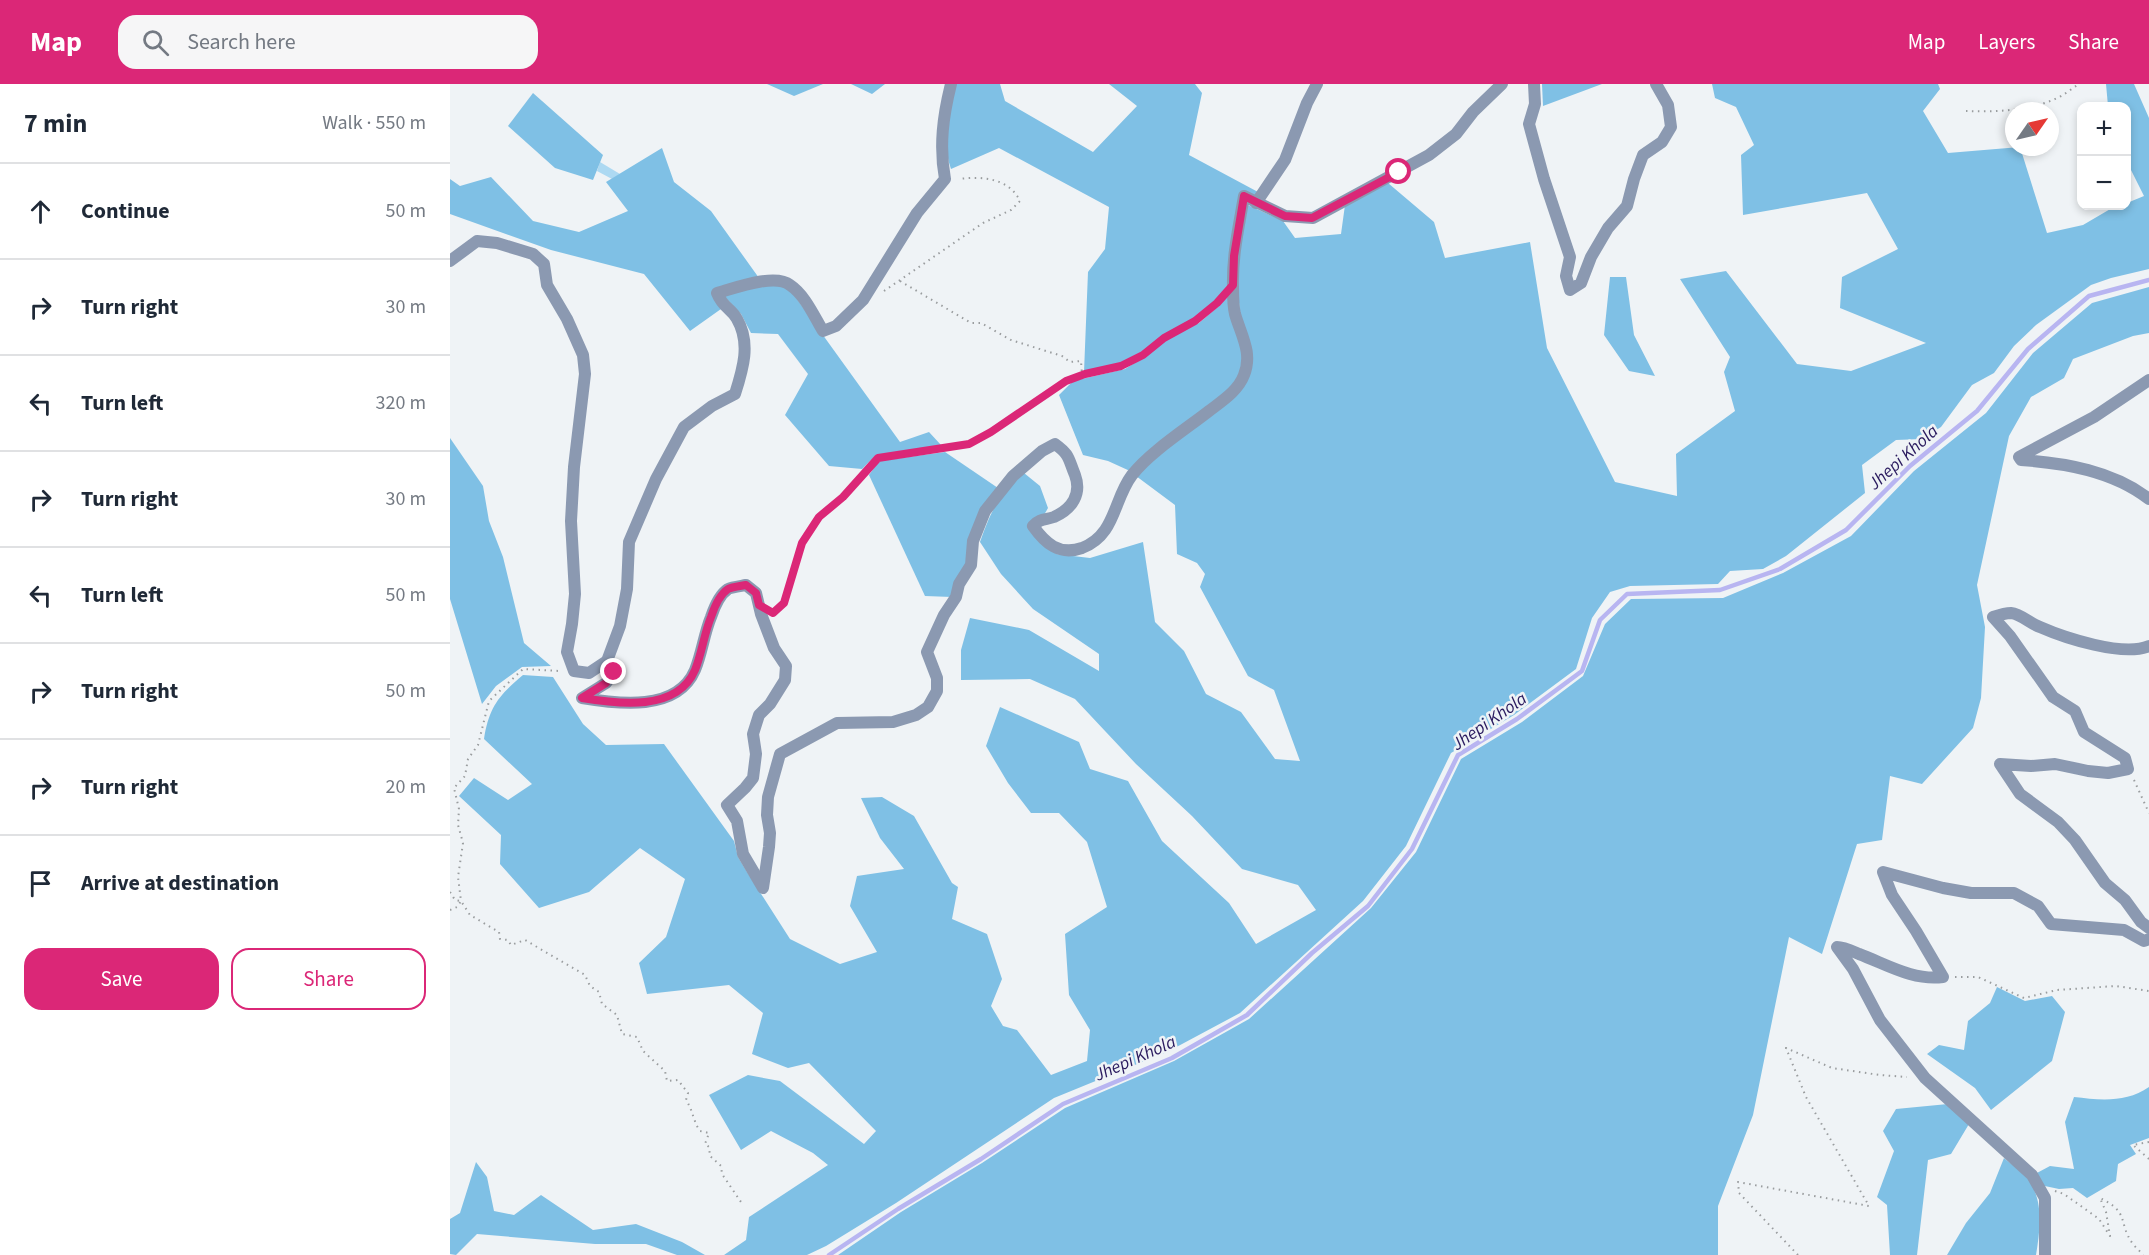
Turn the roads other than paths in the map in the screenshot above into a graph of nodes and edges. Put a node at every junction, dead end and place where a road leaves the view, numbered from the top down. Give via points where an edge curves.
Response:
1 (951, 84) edge
2 (1317, 84) edge
3 (1502, 84) edge
4 (1534, 84) edge
5 (1656, 84) edge
6 (1256, 203) junction
7 (450, 261) edge
8 (2149, 380) edge
9 (2149, 500) edge
10 (2149, 646) edge
11 (607, 661) junction
12 (2149, 928) edge
13 (2149, 939) edge
14 (2045, 1255) edge

1 - 11 street via 941,133 945,179 917,213 863,300 836,326 823,331 790,284 775,279 717,293 721,304 736,317 745,339 744,366 735,394 684,427 656,479 629,542 621,626
2 - 6 street via 1285,160
3 - 6 street via 1456,134 1428,155 1312,218 1285,216
4 - 5 street via 1535,104 1529,124 1570,257 1566,276 1570,290 1581,283 1608,228 1627,206 1643,154 1662,142 1671,127 1668,105
6 - 11 street via 1244,196 1234,256 1235,312 1248,356 1244,377 1229,395 1132,475 1108,527 1082,548 1053,548 1033,526 1064,512 1078,493 1067,453 1055,444 1028,462 1000,490 985,511 973,541 971,565 927,652 937,691 928,707 893,722 837,723 780,754 768,797 770,833 763,888 743,854 737,821 727,805 753,778 753,734 759,715 785,680 786,666 774,648 756,593 746,585 728,589 716,604 694,672 681,690 662,699 610,703 582,698 606,683 614,672
7 - 11 street via 477,241 533,254 544,264 547,285 583,355 585,374 571,521 575,594 567,652 574,671 589,673
8 - 9 street via 2094,417 2019,457 2089,471 2121,482
10 - 12 street via 2112,649 2038,627 2014,613 1993,617 2053,697 2075,711 2084,732 2125,758 2128,769 2108,773 2055,764 2000,764 2020,794 2058,822 2105,883
13 - 14 street via 2144,941 2124,930 2051,924 2038,906 2014,893 1971,893 1883,872 1892,895 1943,977 1902,972 1837,947 1880,1020 1925,1078 2032,1175 2045,1198

